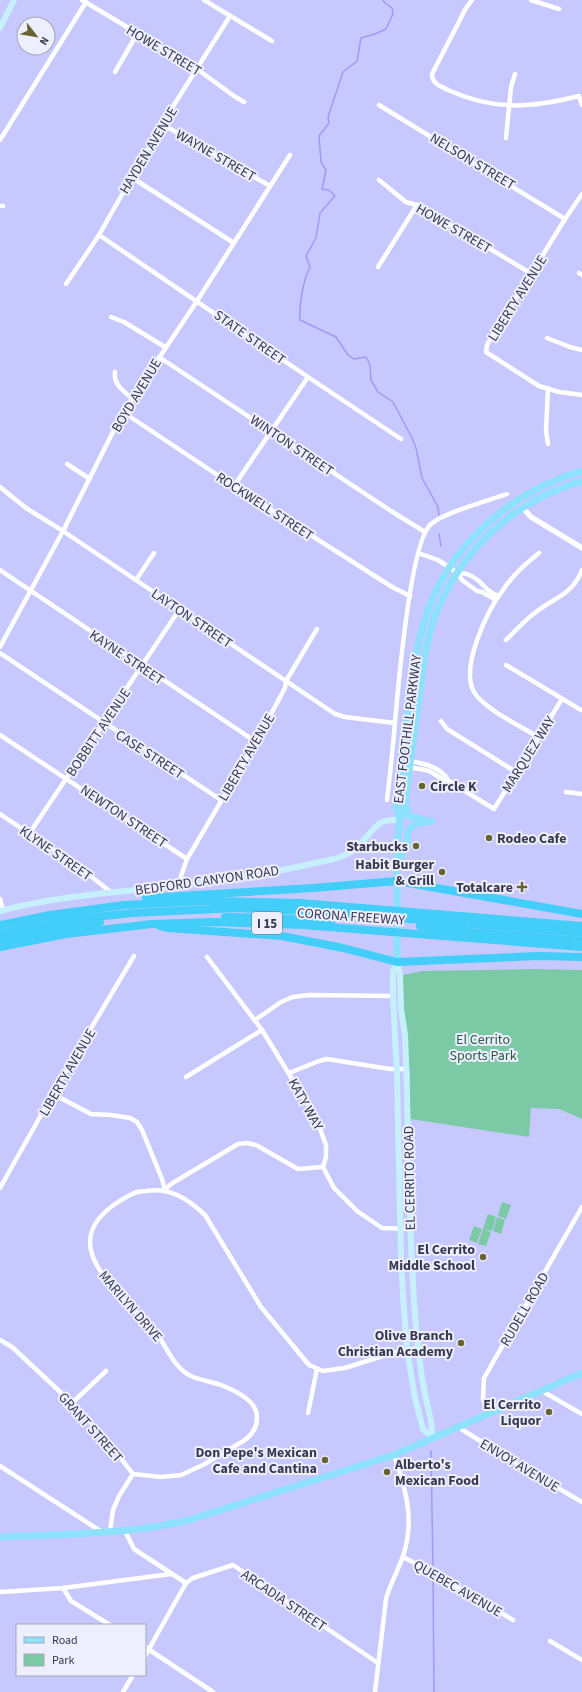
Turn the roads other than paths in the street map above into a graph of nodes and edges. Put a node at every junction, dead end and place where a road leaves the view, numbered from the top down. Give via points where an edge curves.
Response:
1 (14, 0) edge
2 (204, 0) edge
3 (472, 0) edge
4 (531, 0) edge
5 (84, 1) edge
6 (559, 9) dead end
7 (230, 16) junction
8 (0, 28) edge
9 (137, 34) junction
10 (272, 41) dead end
11 (197, 70) junction
12 (115, 72) dead end
13 (516, 74) dead end
14 (244, 102) dead end
15 (379, 105) dead end
16 (582, 105) edge
17 (508, 106) junction
18 (162, 124) junction
19 (506, 138) dead end
20 (0, 140) edge
21 (290, 155) dead end
22 (131, 177) junction
23 (379, 180) dead end
24 (270, 186) junction
25 (582, 194) edge
26 (417, 205) junction
27 (565, 218) junction
28 (99, 234) junction
29 (234, 243) junction
30 (378, 267) dead end
31 (532, 274) junction
32 (66, 284) dead end
33 (197, 301) junction
34 (112, 317) dead end
35 (547, 338) dead end
36 (165, 347) junction
37 (582, 350) edge
38 (159, 357) junction
39 (115, 372) dead end
40 (308, 377) junction
41 (548, 388) junction
42 (582, 396) edge
43 (132, 398) junction
44 (123, 412) junction
45 (271, 430) junction
46 (401, 439) dead end
47 (548, 444) dead end
48 (67, 464) dead end
49 (582, 471) edge
50 (582, 477) edge
51 (90, 479) junction
52 (582, 481) edge
53 (234, 486) junction
54 (0, 487) edge
55 (550, 492) junction
56 (507, 494) dead end
57 (523, 508) junction
58 (64, 531) junction
59 (425, 532) junction
60 (582, 548) edge
61 (154, 553) dead end
62 (418, 553) junction
63 (539, 554) dead end
64 (450, 568) junction
65 (0, 570) edge
66 (582, 570) edge
67 (458, 573) junction
68 (136, 580) junction
69 (484, 590) junction
70 (30, 592) junction
71 (410, 596) junction
72 (497, 598) junction
73 (179, 610) junction
74 (317, 629) dead end
75 (506, 640) dead end
76 (0, 647) edge
77 (0, 653) edge
78 (506, 665) dead end
79 (142, 666) junction
80 (286, 681) junction
81 (562, 699) junction
82 (581, 710) dead end
83 (441, 721) dead end
84 (103, 723) junction
85 (395, 723) junction
86 (0, 735) edge
87 (538, 737) junction
88 (256, 742) junction
89 (401, 763) junction
90 (410, 764) junction
91 (516, 772) junction
92 (67, 778) junction
93 (566, 792) dead end
94 (582, 794) edge
95 (221, 800) junction
96 (387, 800) dead end
97 (405, 804) junction
98 (0, 814) edge
99 (400, 819) junction
100 (29, 834) junction
101 (187, 859) junction
102 (397, 862) junction
103 (397, 881) junction
104 (182, 886) junction
105 (112, 893) junction
106 (0, 899) edge
107 (133, 904) junction
108 (2, 910) edge
109 (582, 914) edge
110 (491, 919) junction
111 (382, 921) junction
112 (152, 924) junction
113 (411, 924) junction
114 (0, 925) edge
115 (582, 926) edge
116 (582, 932) edge
117 (0, 933) edge
118 (0, 940) edge
119 (582, 941) edge
120 (0, 947) edge
121 (582, 947) edge
122 (134, 956) dead end
123 (207, 957) dead end
124 (582, 957) edge
125 (397, 962) junction
126 (393, 996) junction
127 (255, 1020) junction
128 (262, 1030) junction
129 (396, 1069) junction
130 (406, 1070) junction
131 (289, 1073) junction
132 (186, 1077) dead end
133 (54, 1094) junction
134 (323, 1167) junction
135 (0, 1188) edge
136 (165, 1190) junction
137 (582, 1207) edge
138 (400, 1229) junction
139 (410, 1229) junction
140 (0, 1340) edge
141 (417, 1348) junction
142 (408, 1350) junction
143 (317, 1369) junction
144 (106, 1371) dead end
145 (582, 1373) edge
146 (542, 1391) junction
147 (72, 1402) junction
148 (308, 1413) dead end
149 (488, 1414) junction
150 (582, 1414) edge
151 (458, 1427) junction
152 (432, 1438) junction
153 (394, 1455) junction
154 (0, 1466) edge
155 (133, 1474) junction
156 (582, 1502) edge
157 (106, 1531) junction
158 (125, 1531) junction
159 (0, 1537) edge
160 (403, 1557) junction
161 (171, 1574) junction
162 (186, 1583) junction
163 (63, 1588) junction
164 (0, 1592) edge
165 (513, 1620) dead end
166 (108, 1624) edge
167 (550, 1641) dead end
168 (147, 1648) edge
169 (582, 1660) edge
170 (378, 1663) junction
171 (132, 1676) edge
172 (123, 1692) edge
173 (213, 1692) edge
174 (375, 1692) edge

1 - 8 main road
2 - 7 street
3 - 17 street via 432,74 432,79 436,84 460,95
4 - 6 street
5 - 9 street, HOWE STREET
5 - 20 street
7 - 10 street
7 - 11 street, HAYDEN AVENUE
9 - 11 street, HOWE STREET
9 - 12 street
11 - 14 street, HOWE STREET
11 - 18 street, HAYDEN AVENUE
13 - 17 street
15 - 27 street, NELSON STREET
16 - 17 street via 579,96 534,106
17 - 19 street
18 - 22 street, HAYDEN AVENUE
18 - 24 street, WAYNE STREET
21 - 24 street, BOYD AVENUE
22 - 28 street, HAYDEN AVENUE
22 - 29 street
23 - 26 street, HOWE STREET via 406,202
24 - 29 street, BOYD AVENUE
25 - 27 street, LIBERTY AVENUE
26 - 30 street
26 - 31 street, HOWE STREET
27 - 31 street, LIBERTY AVENUE
28 - 32 street, HAYDEN AVENUE
28 - 33 street, STATE STREET
29 - 33 street, BOYD AVENUE
31 - 41 street, LIBERTY AVENUE via 486,352 531,382
33 - 36 street, BOYD AVENUE
33 - 40 street, STATE STREET
34 - 36 street
35 - 37 street
36 - 38 street, BOYD AVENUE
38 - 43 street, BOYD AVENUE
38 - 45 street, WINTON STREET
39 - 43 street via 116,384
40 - 45 street
40 - 46 street, STATE STREET
41 - 42 street, LIBERTY AVENUE
41 - 47 street
43 - 44 street, BOYD AVENUE
44 - 51 street, BOYD AVENUE
44 - 53 street, ROCKWELL STREET
45 - 53 street
45 - 59 street, WINTON STREET
48 - 51 street
49 - 64 main road, EAST FOOTHILL PARKWAY via 543,486 512,504 484,526
50 - 55 main road via 558,486
51 - 58 street, BOYD AVENUE
52 - 55 main road, EAST FOOTHILL PARKWAY
53 - 71 street, ROCKWELL STREET
54 - 58 street, LAYTON STREET via 26,508
55 - 57 main road, EAST FOOTHILL PARKWAY
56 - 59 street via 448,515 431,524
57 - 60 street via 531,517
57 - 67 main road, EAST FOOTHILL PARKWAY via 485,538
58 - 68 street, LAYTON STREET
58 - 70 street, BOYD AVENUE
59 - 62 street
61 - 68 street
62 - 64 street via 438,560
62 - 71 street
63 - 72 street via 515,575
64 - 67 street
64 - 89 main road, EAST FOOTHILL PARKWAY via 430,603 420,633
65 - 70 street, KAYNE STREET
66 - 75 street via 570,590 536,612
67 - 69 street via 473,589
67 - 69 street via 466,572 480,581
67 - 90 main road, EAST FOOTHILL PARKWAY via 439,607 428,640
68 - 73 street, LAYTON STREET
69 - 72 street
70 - 76 street, BOYD AVENUE
70 - 79 street, KAYNE STREET
71 - 85 street
72 - 87 street via 476,646 471,667 471,683 474,692 484,704
73 - 79 street, BOBBITT AVENUE
73 - 80 street, LAYTON STREET
74 - 80 street, LIBERTY AVENUE
77 - 84 street, CASE STREET
78 - 81 street
79 - 84 street, BOBBITT AVENUE
79 - 88 street, KAYNE STREET
80 - 85 street, LAYTON STREET via 339,716
80 - 88 street, LIBERTY AVENUE via 285,688
81 - 82 street
81 - 87 street, MARQUEZ WAY
83 - 91 street via 447,729
84 - 92 street, BOBBITT AVENUE
84 - 95 street, CASE STREET
85 - 96 street
86 - 92 street, NEWTON STREET
87 - 91 street, MARQUEZ WAY
88 - 95 street, LIBERTY AVENUE
89 - 90 street
89 - 99 main road, EAST FOOTHILL PARKWAY via 396,807
90 - 91 street, MARQUEZ WAY via 424,764 436,769 449,781 494,809
90 - 97 main road, EAST FOOTHILL PARKWAY
92 - 100 street, BOBBITT AVENUE
92 - 101 street, NEWTON STREET
93 - 94 street
95 - 101 street, LIBERTY AVENUE
97 - 99 main road, EAST FOOTHILL PARKWAY
97 - 102 main road via 409,816 431,821 417,823 410,828 407,846
98 - 100 street, KLYNE STREET
99 - 102 main road, EL CERRITO ROAD
99 - 104 main road, BEDFORD CANYON ROAD via 380,823 355,850 343,856 260,875
100 - 105 street, KLYNE STREET via 78,866
101 - 104 street, LIBERTY AVENUE via 181,876
102 - 103 main road, EL CERRITO ROAD
103 - 107 highway via 146,898
103 - 109 highway
103 - 125 main road, EL CERRITO ROAD
104 - 105 main road, BEDFORD CANYON ROAD
105 - 108 main road, BEDFORD CANYON ROAD
106 - 108 street
107 - 111 highway, CORONA FREEWAY / I 15 via 223,901 300,903
107 - 114 highway, CORONA FREEWAY / I 15 via 50,915
110 - 113 highway, CORONA FREEWAY / I 15
110 - 115 highway, CORONA FREEWAY / I 15
110 - 116 highway
111 - 112 highway, CORONA FREEWAY / I 15
111 - 113 highway, CORONA FREEWAY / I 15
111 - 113 highway, CORONA FREEWAY / I 15
111 - 117 highway via 283,910 187,909 65,920
111 - 118 highway via 223,913 151,916 64,927
112 - 120 highway, CORONA FREEWAY / I 15 via 66,934
112 - 125 highway via 168,928 282,936
113 - 116 highway
113 - 119 highway
113 - 121 highway, CORONA FREEWAY / I 15
122 - 133 street, LIBERTY AVENUE
123 - 127 street, KATY WAY
124 - 125 highway via 539,956
125 - 126 main road, EL CERRITO ROAD via 393,972
125 - 130 main road, EL CERRITO ROAD
126 - 127 street via 293,997
126 - 129 main road, EL CERRITO ROAD
127 - 128 street, KATY WAY
128 - 131 street, KATY WAY
128 - 132 street
129 - 130 street
129 - 131 street via 327,1060
129 - 138 main road, EL CERRITO ROAD
130 - 139 main road, EL CERRITO ROAD
131 - 134 street, KATY WAY via 322,1132 326,1145
133 - 135 street, LIBERTY AVENUE
133 - 136 street via 91,1114 130,1118 137,1122
134 - 136 street via 298,1169 256,1145 238,1144
134 - 138 street via 334,1188 357,1211 382,1228
136 - 143 street, MARILYN DRIVE via 185,1199 205,1216 261,1307 309,1365
136 - 155 street, MARILYN DRIVE via 135,1192 108,1208 92,1228 90,1252 96,1265 158,1335 180,1368 197,1379 236,1392 250,1402 256,1409 256,1426 245,1440 181,1475 161,1477
137 - 149 street, RUDELL ROAD via 484,1378 483,1399
138 - 139 street
138 - 142 main road, EL CERRITO ROAD
139 - 141 main road, EL CERRITO ROAD
140 - 147 street, GRANT STREET via 12,1347
141 - 142 street
141 - 152 main road, EL CERRITO ROAD via 433,1426
142 - 143 street via 345,1368 323,1371
142 - 152 main road, EL CERRITO ROAD via 415,1398 423,1426
143 - 148 street
144 - 147 street
145 - 146 main road
146 - 149 main road
146 - 150 street
147 - 155 street, GRANT STREET
149 - 151 main road
151 - 152 main road
151 - 156 street, ENVOY AVENUE
152 - 153 main road
153 - 158 main road via 189,1520
153 - 160 street via 409,1509 410,1522
154 - 157 street
155 - 157 street, GRANT STREET via 119,1496
157 - 158 main road
157 - 159 main road
158 - 161 street via 134,1549
160 - 165 street, QUEBEC AVENUE
160 - 170 street via 386,1599
161 - 162 street
161 - 163 street
162 - 168 street
162 - 170 street, ARCADIA STREET via 193,1578 233,1565
163 - 164 street
163 - 166 street via 71,1600
167 - 169 street
168 - 173 street
170 - 174 street
171 - 172 street

